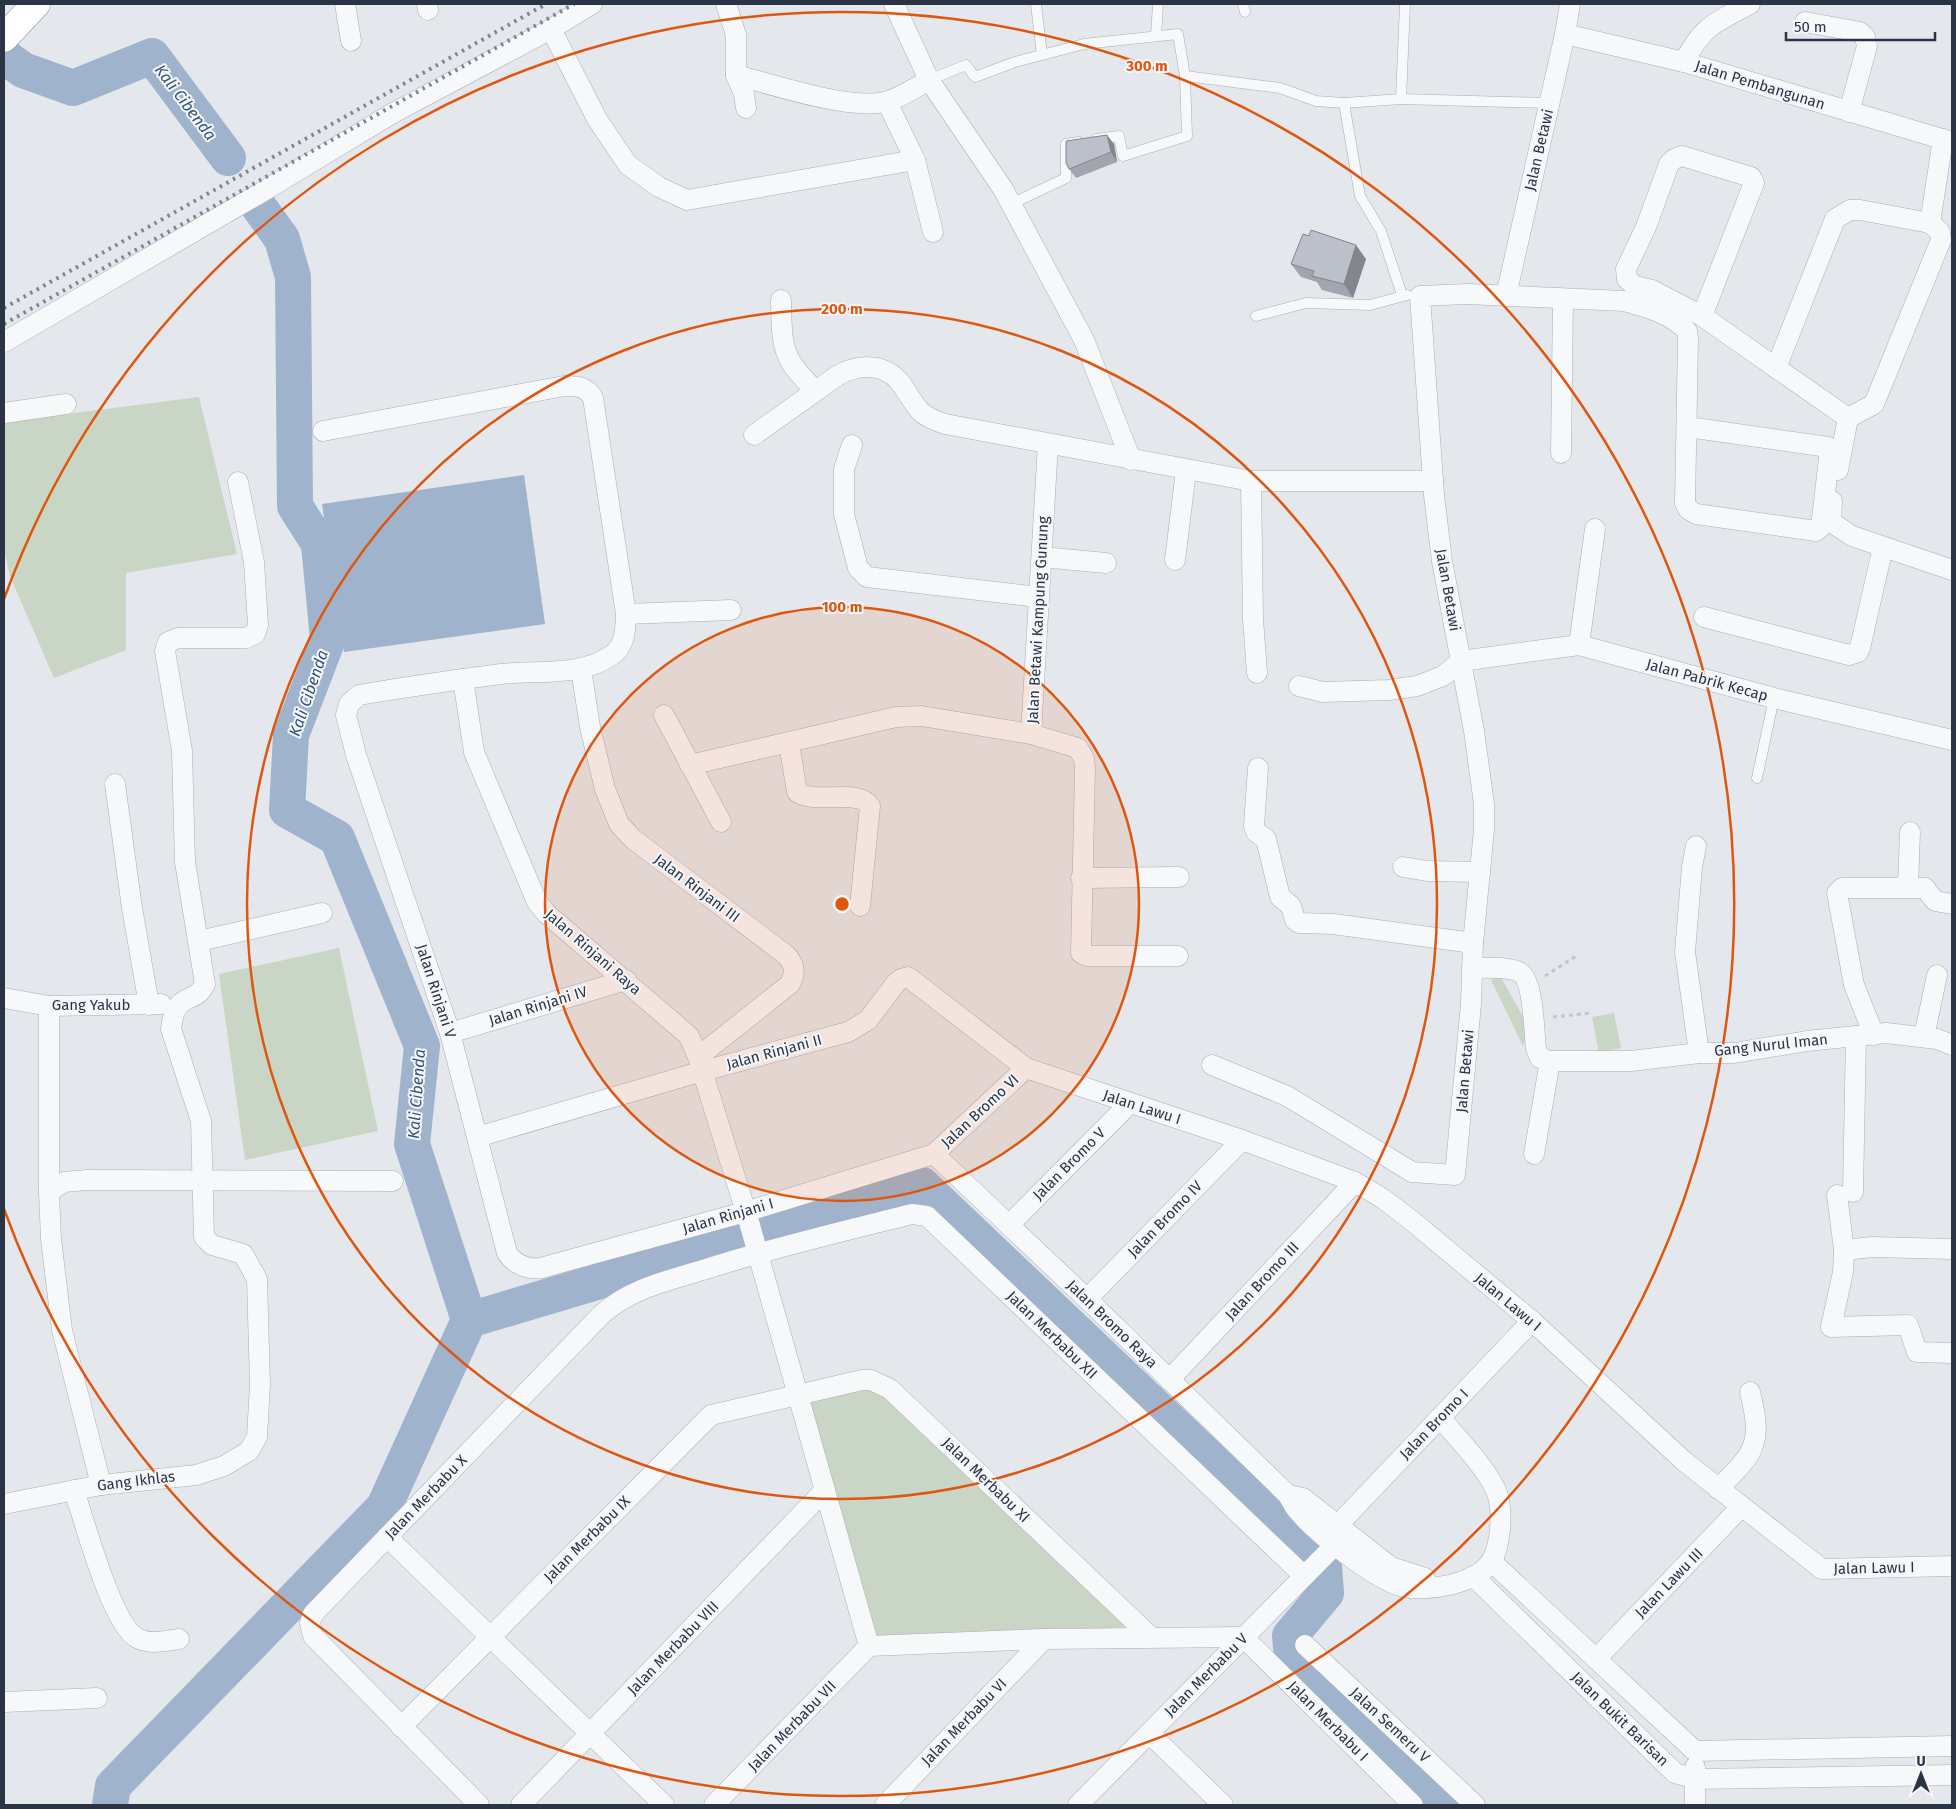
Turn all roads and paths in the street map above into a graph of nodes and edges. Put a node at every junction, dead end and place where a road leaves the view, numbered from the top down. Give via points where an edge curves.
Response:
1 (36, 4) edge
2 (345, 4) edge
3 (592, 4) edge
4 (726, 4) edge
5 (894, 4) edge
6 (1036, 4) edge
7 (1158, 4) edge
8 (1405, 4) edge
9 (1570, 4) edge
10 (1750, 4) edge
11 (1805, 22) dead end
12 (551, 28) junction
13 (1565, 34) junction
14 (1156, 36) junction
15 (4, 38) edge
16 (351, 41) dead end
17 (1042, 55) junction
18 (1684, 62) junction
19 (736, 74) junction
20 (1185, 76) junction
21 (930, 80) junction
22 (1401, 99) junction
23 (887, 102) junction
24 (1549, 103) junction
25 (1344, 104) junction
26 (746, 108) dead end
27 (1849, 112) junction
28 (1948, 141) edge
29 (915, 160) junction
30 (1011, 204) junction
31 (1930, 223) junction
32 (933, 232) dead end
33 (1411, 295) junction
34 (1506, 296) junction
35 (1563, 299) junction
36 (781, 300) dead end
37 (1256, 316) dead end
38 (1702, 316) junction
39 (4, 342) edge
40 (1776, 368) junction
41 (816, 391) junction
42 (66, 404) dead end
43 (4, 413) edge
44 (1848, 418) junction
45 (1688, 427) junction
46 (323, 431) dead end
47 (754, 435) dead end
48 (1048, 444) junction
49 (852, 446) dead end
50 (1562, 453) dead end
51 (1131, 460) junction
52 (1186, 471) junction
53 (1251, 481) junction
54 (1432, 481) junction
55 (238, 482) dead end
56 (1595, 529) dead end
57 (1883, 547) junction
58 (1042, 557) junction
59 (1175, 560) dead end
60 (1106, 563) dead end
61 (1952, 570) edge
62 (1038, 597) junction
63 (731, 610) dead end
64 (626, 614) junction
65 (1704, 617) dead end
66 (1579, 645) junction
67 (1461, 661) junction
68 (581, 669) junction
69 (1256, 673) dead end
70 (463, 679) junction
71 (1299, 686) dead end
72 (1774, 698) junction
73 (664, 715) dead end
74 (1031, 734) junction
75 (1952, 740) edge
76 (789, 743) junction
77 (690, 765) junction
78 (1258, 768) dead end
79 (1757, 778) dead end
80 (115, 784) dead end
81 (721, 822) dead end
82 (1910, 832) dead end
83 (1696, 846) dead end
84 (1403, 867) dead end
85 (1480, 872) junction
86 (1179, 877) dead end
87 (1081, 878) junction
88 (1908, 887) junction
89 (1952, 904) edge
90 (860, 906) dead end
91 (322, 913) dead end
92 (199, 941) junction
93 (1473, 943) junction
94 (1178, 956) dead end
95 (1576, 956) dead end
96 (1472, 968) junction
97 (1937, 975) dead end
98 (626, 980) junction
99 (1529, 985) junction
100 (4, 998) edge
101 (178, 1003) junction
102 (149, 1005) junction
103 (49, 1006) junction
104 (1591, 1013) dead end
105 (1533, 1020) junction
106 (450, 1033) junction
107 (1865, 1036) junction
108 (1924, 1037) junction
109 (1952, 1045) edge
110 (1699, 1053) junction
111 (1550, 1061) junction
112 (701, 1064) junction
113 (1212, 1065) dead end
114 (1026, 1068) junction
115 (1130, 1103) junction
116 (477, 1137) junction
117 (1242, 1140) junction
118 (934, 1154) junction
119 (1534, 1154) dead end
120 (204, 1181) junction
121 (393, 1181) dead end
122 (1354, 1182) junction
123 (49, 1192) junction
124 (747, 1217) junction
125 (1009, 1225) junction
126 (756, 1249) junction
127 (1952, 1249) edge
128 (1844, 1250) junction
129 (521, 1265) joint
130 (1087, 1299) junction
131 (1532, 1321) junction
132 (1952, 1353) edge
133 (1169, 1380) junction
134 (1750, 1392) dead end
135 (798, 1394) junction
136 (1440, 1418) junction
137 (101, 1485) junction
138 (74, 1490) junction
139 (825, 1490) junction
140 (1718, 1490) junction
141 (4, 1504) edge
142 (1742, 1507) junction
143 (387, 1538) junction
144 (1334, 1540) junction
145 (1491, 1561) junction
146 (1952, 1566) edge
147 (1308, 1572) junction
148 (1464, 1579) junction
149 (490, 1637) junction
150 (1150, 1637) junction
151 (1243, 1637) junction
152 (179, 1639) dead end
153 (1044, 1639) junction
154 (1305, 1645) dead end
155 (869, 1646) junction
156 (1596, 1659) junction
157 (97, 1698) dead end
158 (4, 1702) edge
159 (401, 1727) junction
160 (1149, 1733) junction
161 (590, 1734) junction
162 (1952, 1746) edge
163 (1695, 1750) junction
164 (1952, 1775) edge
165 (1695, 1780) junction
166 (479, 1805) edge
167 (521, 1805) edge
168 (664, 1805) edge
169 (714, 1805) edge
170 (885, 1805) edge
171 (1078, 1805) edge
172 (1223, 1805) edge
173 (1413, 1805) edge
174 (1474, 1805) edge
175 (1695, 1805) edge

1 - 15 highway
2 - 16 street
3 - 12 street
4 - 19 street via 736,35
5 - 21 street
6 - 17 lane
7 - 14 lane
8 - 22 lane
9 - 13 street, Jalan Betawi
10 - 18 street via 1706,28
11 - 27 street via 1860,32 1865,37 1867,46
12 - 29 street via 598,119 628,165 659,187 687,200
12 - 39 street via 393,113
13 - 18 street, Jalan Pembangunan
13 - 24 street, Jalan Betawi
14 - 17 lane via 1084,44
14 - 20 lane via 1178,34
17 - 21 lane via 975,76 966,65
18 - 27 street, Jalan Pembangunan
19 - 23 street via 839,101
19 - 26 street
20 - 25 lane via 1280,88 1316,101
20 - 30 lane via 1187,136 1123,156 1119,136 1066,144 1066,178
21 - 23 street
21 - 30 street
22 - 24 lane
22 - 25 lane
23 - 29 street
24 - 34 street, Jalan Betawi
25 - 33 lane via 1360,196 1381,231
27 - 28 street, Jalan Pembangunan
28 - 31 street
29 - 32 street
30 - 51 street via 1084,340
31 - 40 street via 1860,210 1850,210 1835,218
31 - 44 street via 1940,232 1941,240 1874,404
33 - 34 street
33 - 37 lane via 1370,305 1306,303
33 - 54 street, Jalan Betawi
34 - 35 street
35 - 45 street via 1624,301 1650,307 1683,326 1688,339
35 - 50 street
36 - 41 street via 786,355 798,374
38 - 38 street via 1652,290 1634,286 1626,274 1669,164 1682,156 1751,178 1754,183
38 - 40 street
40 - 44 street
41 - 47 street
41 - 48 street via 848,370 866,366 877,368 897,379 920,411 929,418
42 - 43 street
44 - 57 street via 1831,522 1852,536
45 - 45 street via 1685,503 1688,509 1696,514 1816,531 1821,527 1830,450 1825,445
46 - 64 street via 564,386 579,386 590,392
48 - 51 street
48 - 58 street, Jalan Betawi Kampung Gunung
49 - 62 street via 844,470 844,514 858,568 867,577
51 - 52 street
52 - 53 street
52 - 59 street
53 - 54 street
53 - 69 street via 1252,619
54 - 67 street, Jalan Betawi via 1442,561
55 - 92 street via 254,562 258,625 255,634 246,638 178,638 168,642 165,651 182,751 185,862
56 - 66 street
57 - 61 street
57 - 65 street via 1860,648 1854,654
58 - 60 street
58 - 62 street, Jalan Betawi Kampung Gunung
62 - 74 street, Jalan Betawi Kampung Gunung
63 - 64 street
64 - 68 street via 621,646 601,662
66 - 67 street, Jalan Pabrik Kecap
66 - 72 street, Jalan Pabrik Kecap
67 - 71 street via 1443,676 1417,686 1323,692
67 - 85 street, Jalan Betawi via 1484,804
68 - 70 street
68 - 112 street, Jalan Rinjani III via 590,727 605,789 619,824 633,839 786,955 794,967 795,976 790,984
70 - 98 street, Jalan Rinjani Raya via 474,752 531,891 547,914
70 - 106 street, Jalan Rinjani V via 359,695 349,704 346,715 364,780
72 - 75 street, Jalan Pabrik Kecap
72 - 79 lane
73 - 77 street
74 - 76 street via 921,716 896,717
74 - 87 street, Jalan Betawi Kampung Gunung via 1078,748 1084,759
76 - 77 street
76 - 90 street via 796,792 807,798 859,798 870,806
77 - 81 street
78 - 93 street via 1254,826 1256,832 1266,839 1280,897 1291,906 1295,920
80 - 102 street
82 - 88 street
83 - 110 street via 1684,952
84 - 85 street
85 - 93 street, Jalan Betawi
86 - 87 street
87 - 94 street, Jalan Betawi Kampung Gunung via 1082,953 1087,956
88 - 89 street via 1925,888 1935,900
88 - 107 street via 1842,888 1836,893
91 - 92 street
92 - 101 street via 205,984 202,991
93 - 96 street, Jalan Betawi
95 - 99 path
96 - 99 street via 1516,971
96 - 113 street, Jalan Betawi via 1455,1175 1412,1172 1287,1096
97 - 108 street
98 - 106 street, Jalan Rinjani IV
98 - 112 street, Jalan Rinjani Raya via 689,1036
99 - 105 street
100 - 103 street, Gang Yakub
101 - 102 street, Gang Yakub
101 - 120 street via 171,1029 201,1122
102 - 103 street, Gang Yakub
103 - 123 street
104 - 105 path
105 - 111 street via 1538,1056
106 - 116 street, Jalan Rinjani V
107 - 108 street, Gang Nurul Iman via 1886,1033
107 - 110 street, Gang Nurul Iman via 1807,1041 1734,1053
107 - 128 street via 1845,1194
108 - 109 street, Gang Nurul Iman
110 - 111 street, Gang Nurul Iman via 1631,1061
111 - 119 street
112 - 114 street, Jalan Rinjani II via 848,1032 868,1020 896,983 908,978 915,980
112 - 116 street, Jalan Rinjani II
112 - 124 street, Jalan Rinjani Raya
114 - 115 street, Jalan Lawu I
114 - 118 street, Jalan Bromo VI
115 - 117 street, Jalan Lawu I
115 - 125 street, Jalan Bromo V
116 - 129 street, Jalan Rinjani V via 507,1253
117 - 122 street, Jalan Lawu I
117 - 130 street, Jalan Bromo IV
118 - 124 street, Jalan Rinjani I
118 - 125 street, Jalan Bromo Raya
120 - 121 street
120 - 123 street via 87,1180 64,1182
120 - 137 street, Gang Ikhlas via 204,1237 212,1245 242,1254 257,1279 260,1385 257,1437 249,1451 224,1466 196,1475
122 - 131 street, Jalan Lawu I via 1411,1220
122 - 133 street, Jalan Bromo III
123 - 137 street via 62,1330
124 - 126 street, Jalan Rinjani Raya
124 - 129 street, Jalan Rinjani I via 541,1268
125 - 130 street, Jalan Bromo Raya
126 - 135 street, Jalan Rinjani Raya
126 - 143 street, Jalan Merbabu X via 618,1299
126 - 147 street, Jalan Merbabu XII via 912,1214 927,1216
127 - 128 street via 1872,1247
128 - 132 street via 1843,1272 1831,1327 1908,1325 1918,1352
130 - 133 street, Jalan Bromo Raya
131 - 136 street, Jalan Bromo I
131 - 140 street, Jalan Lawu I
133 - 144 street, Jalan Bromo Raya via 1288,1495 1303,1498
134 - 140 street via 1756,1417 1755,1442 1747,1459
135 - 139 street, Jalan Rinjani Raya
135 - 149 street, Jalan Merbabu IX via 711,1416
135 - 150 street, Jalan Merbabu XI via 862,1380 878,1382 890,1389
136 - 144 street, Jalan Bromo I
136 - 145 street via 1469,1450 1497,1492 1500,1531
137 - 138 street, Gang Ikhlas
138 - 141 street, Gang Ikhlas
138 - 152 street via 113,1605 125,1626 145,1642
139 - 155 street, Jalan Rinjani Raya
139 - 161 street, Jalan Merbabu VIII
140 - 142 street, Jalan Lawu I
142 - 146 street, Jalan Lawu I via 1822,1569
142 - 156 street, Jalan Lawu III
143 - 149 street
143 - 159 street, Jalan Merbabu X via 318,1607 310,1623 313,1636
144 - 147 street, Jalan Merbabu V
144 - 148 street, Jalan Bromo Raya via 1391,1567 1430,1580
145 - 148 street
145 - 156 street, Jalan Bukit Barisan
147 - 151 street, Jalan Merbabu V
148 - 165 street, Jalan Bukit Barisan via 1675,1772
149 - 159 street, Jalan Merbabu IX
149 - 161 street
150 - 151 street
150 - 153 street
151 - 160 street, Jalan Merbabu V
151 - 173 street, Jalan Merbabu I
153 - 155 street
153 - 170 street, Jalan Merbabu VI
154 - 174 street, Jalan Semeru V
155 - 169 street, Jalan Merbabu VII
156 - 163 street, Jalan Bukit Barisan
157 - 158 street
159 - 166 street, Jalan Merbabu X
160 - 171 street, Jalan Merbabu V
160 - 172 street
161 - 167 street, Jalan Merbabu VIII
161 - 168 street
162 - 163 street
163 - 165 street
164 - 165 street, Jalan Bukit Barisan
165 - 175 street

